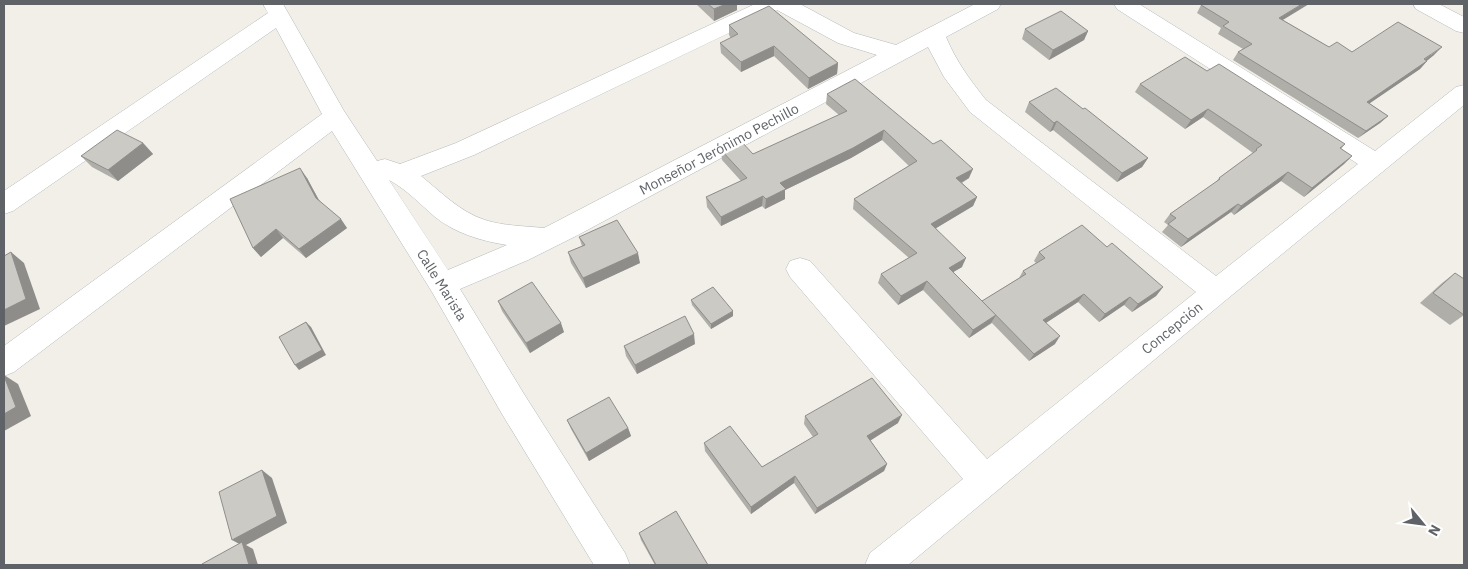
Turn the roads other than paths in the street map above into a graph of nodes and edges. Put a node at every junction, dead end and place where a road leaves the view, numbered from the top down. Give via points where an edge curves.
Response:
1 (772, 4) edge
2 (780, 4) edge
3 (991, 4) edge
4 (1124, 4) edge
5 (1423, 4) edge
6 (276, 10) edge
7 (1464, 26) edge
8 (934, 33) junction
9 (897, 53) junction
10 (1464, 93) edge
11 (335, 116) junction
12 (365, 164) junction
13 (1376, 164) junction
14 (399, 174) junction
15 (4, 204) edge
16 (546, 239) junction
17 (800, 268) dead end
18 (442, 284) junction
19 (1216, 292) junction
20 (4, 363) edge
21 (985, 481) junction
22 (613, 565) edge
23 (882, 565) edge

1 - 14 street via 464,149
2 - 9 street via 846,38
3 - 8 street, Monseñor Jerónimo Pechillo
4 - 13 street
5 - 7 street
6 - 11 street, Calle Marista
6 - 15 street
8 - 9 street, Monseñor Jerónimo Pechillo
8 - 19 street via 954,77 978,106
9 - 16 street, Monseñor Jerónimo Pechillo
10 - 13 street, Concepción
11 - 12 street, Calle Marista
11 - 20 street
12 - 14 street via 388,168
12 - 18 street, Calle Marista
13 - 19 street, Concepción
14 - 16 street via 454,217 485,232
16 - 18 street, Monseñor Jerónimo Pechillo
17 - 21 street
18 - 22 street, Calle Marista
19 - 21 street, Concepción
21 - 23 street, Concepción

